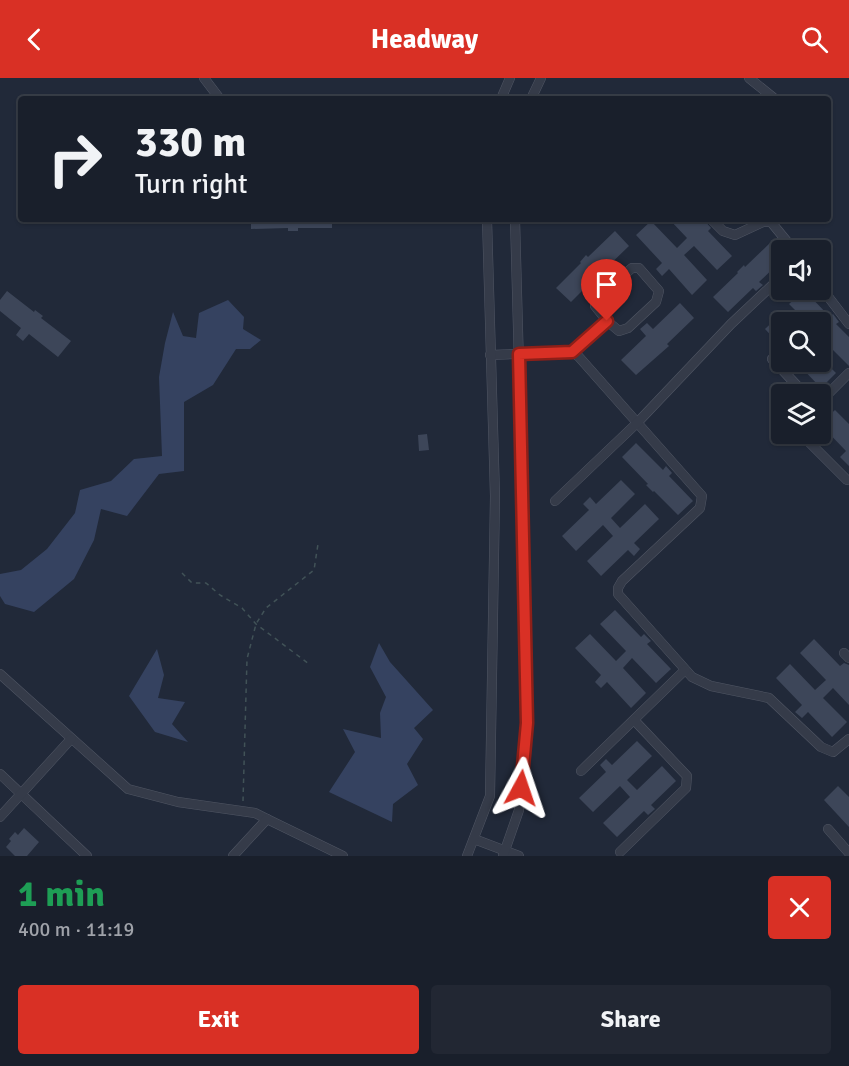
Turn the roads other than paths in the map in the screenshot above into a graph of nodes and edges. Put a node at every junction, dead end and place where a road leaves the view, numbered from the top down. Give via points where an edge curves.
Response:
1 (204, 78) edge
2 (510, 78) edge
3 (541, 78) edge
4 (749, 78) edge
5 (218, 96) edge
6 (502, 96) edge
7 (532, 96) edge
8 (772, 96) edge
9 (487, 222) edge
10 (515, 222) edge
11 (714, 222) edge
12 (763, 222) edge
13 (771, 222) edge
14 (786, 240) edge
15 (771, 286) edge
16 (831, 300) edge
17 (607, 321) junction
18 (849, 324) edge
19 (572, 352) junction
20 (519, 354) junction
21 (490, 355) junction
22 (784, 372) edge
23 (849, 373) edge
24 (796, 384) edge
25 (831, 391) edge
26 (638, 423) junction
27 (811, 444) edge
28 (847, 480) dead end
29 (555, 501) dead end
30 (685, 670) junction
31 (0, 674) edge
32 (634, 720) junction
33 (71, 739) junction
34 (849, 739) edge
35 (581, 771) dead end
36 (0, 774) edge
37 (21, 794) junction
38 (0, 818) edge
39 (267, 819) junction
40 (828, 829) dead end
41 (474, 839) junction
42 (620, 852) dead end
43 (504, 854) edge
44 (849, 854) edge
45 (87, 856) edge
46 (233, 856) edge
47 (343, 856) edge
48 (467, 856) edge
49 (519, 856) edge

1 - 5 street
2 - 6 street
3 - 7 street
4 - 8 street
9 - 21 street
10 - 20 street
11 - 12 street via 735,235
13 - 14 street
15 - 26 street
16 - 18 street
17 - 17 street via 619,331 628,328 656,302 659,291 639,268 632,268 595,300
17 - 19 street
19 - 20 street
19 - 26 street
20 - 21 street
20 - 43 street via 527,723 519,810
21 - 41 street via 495,508 490,796
22 - 24 street
23 - 25 street
26 - 29 street
26 - 30 street via 702,500 700,508 622,581 618,594
27 - 28 street
30 - 32 street
30 - 34 street via 711,686 769,698 821,747 833,752
31 - 33 street
32 - 35 street
32 - 42 street via 687,776 688,783
33 - 37 street
33 - 39 street via 128,789 178,802 255,813
36 - 37 street
37 - 38 street
37 - 45 street
39 - 46 street
39 - 47 street
40 - 44 street
41 - 43 street
41 - 48 street
43 - 49 street

